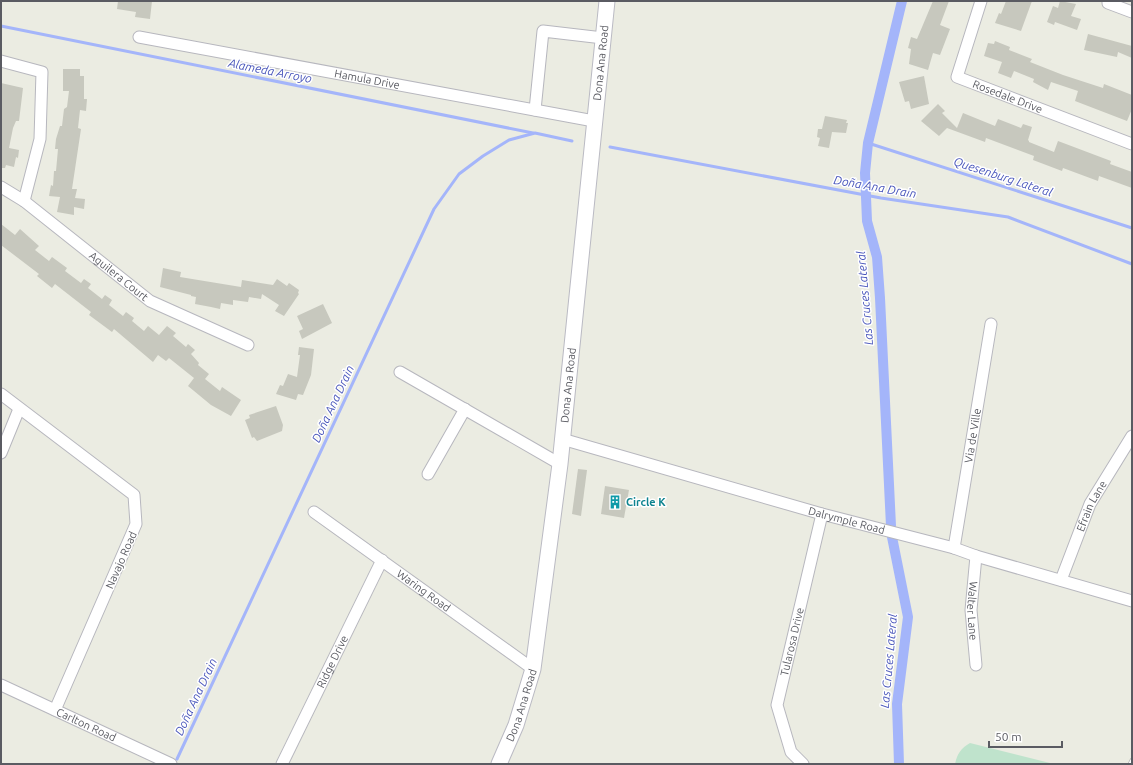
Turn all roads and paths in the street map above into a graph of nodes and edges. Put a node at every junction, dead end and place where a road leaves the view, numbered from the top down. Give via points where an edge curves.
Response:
1 (607, 1) edge
2 (981, 1) edge
3 (1108, 1) edge
4 (1132, 12) edge
5 (140, 37) dead end
6 (603, 38) junction
7 (1, 62) edge
8 (535, 110) junction
9 (594, 120) junction
10 (1132, 144) edge
11 (1, 187) edge
12 (24, 201) junction
13 (991, 324) dead end
14 (248, 345) dead end
15 (400, 372) dead end
16 (1, 394) edge
17 (19, 409) junction
18 (465, 409) junction
19 (1132, 436) edge
20 (562, 439) junction
21 (1, 453) edge
22 (560, 464) junction
23 (428, 474) dead end
24 (314, 512) dead end
25 (822, 514) junction
26 (954, 548) junction
27 (976, 556) junction
28 (382, 560) junction
29 (1061, 580) junction
30 (1132, 601) edge
31 (976, 665) dead end
32 (534, 668) junction
33 (1, 685) edge
34 (55, 710) junction
35 (171, 764) edge
36 (282, 764) edge
37 (499, 764) edge
38 (803, 764) edge

1 - 6 street, Dona Ana Road
2 - 10 street, Rosedale Drive via 957,77
3 - 4 street
5 - 8 street, Hamula Drive
6 - 8 street via 543,31
6 - 9 street, Dona Ana Road
7 - 12 street via 42,72 40,139
8 - 9 street, Hamula Drive
9 - 20 street, Dona Ana Road
11 - 12 street, Aguilera Court
12 - 14 street, Aguilera Court via 150,301
13 - 26 street, Via de Ville
15 - 18 street
16 - 17 street, Navajo Road
17 - 21 street
17 - 34 street, Navajo Road via 134,495 136,524
18 - 22 street
18 - 23 street
19 - 29 street, Efrain Lane via 1090,504
20 - 22 street, Dona Ana Road
20 - 25 street, Dalrymple Road
22 - 32 street, Dona Ana Road
24 - 28 street, Waring Road
25 - 26 street, Dalrymple Road
25 - 38 street, Tularosa Drive via 777,705 791,752
26 - 27 street, Dalrymple Road
27 - 29 street, Dalrymple Road
27 - 31 street, Walter Lane via 971,610
28 - 32 street, Waring Road
28 - 36 street, Ridge Drive
29 - 30 street, Dalrymple Road
32 - 37 street, Dona Ana Road via 516,725
33 - 34 street, Carlton Road
34 - 35 street, Carlton Road

